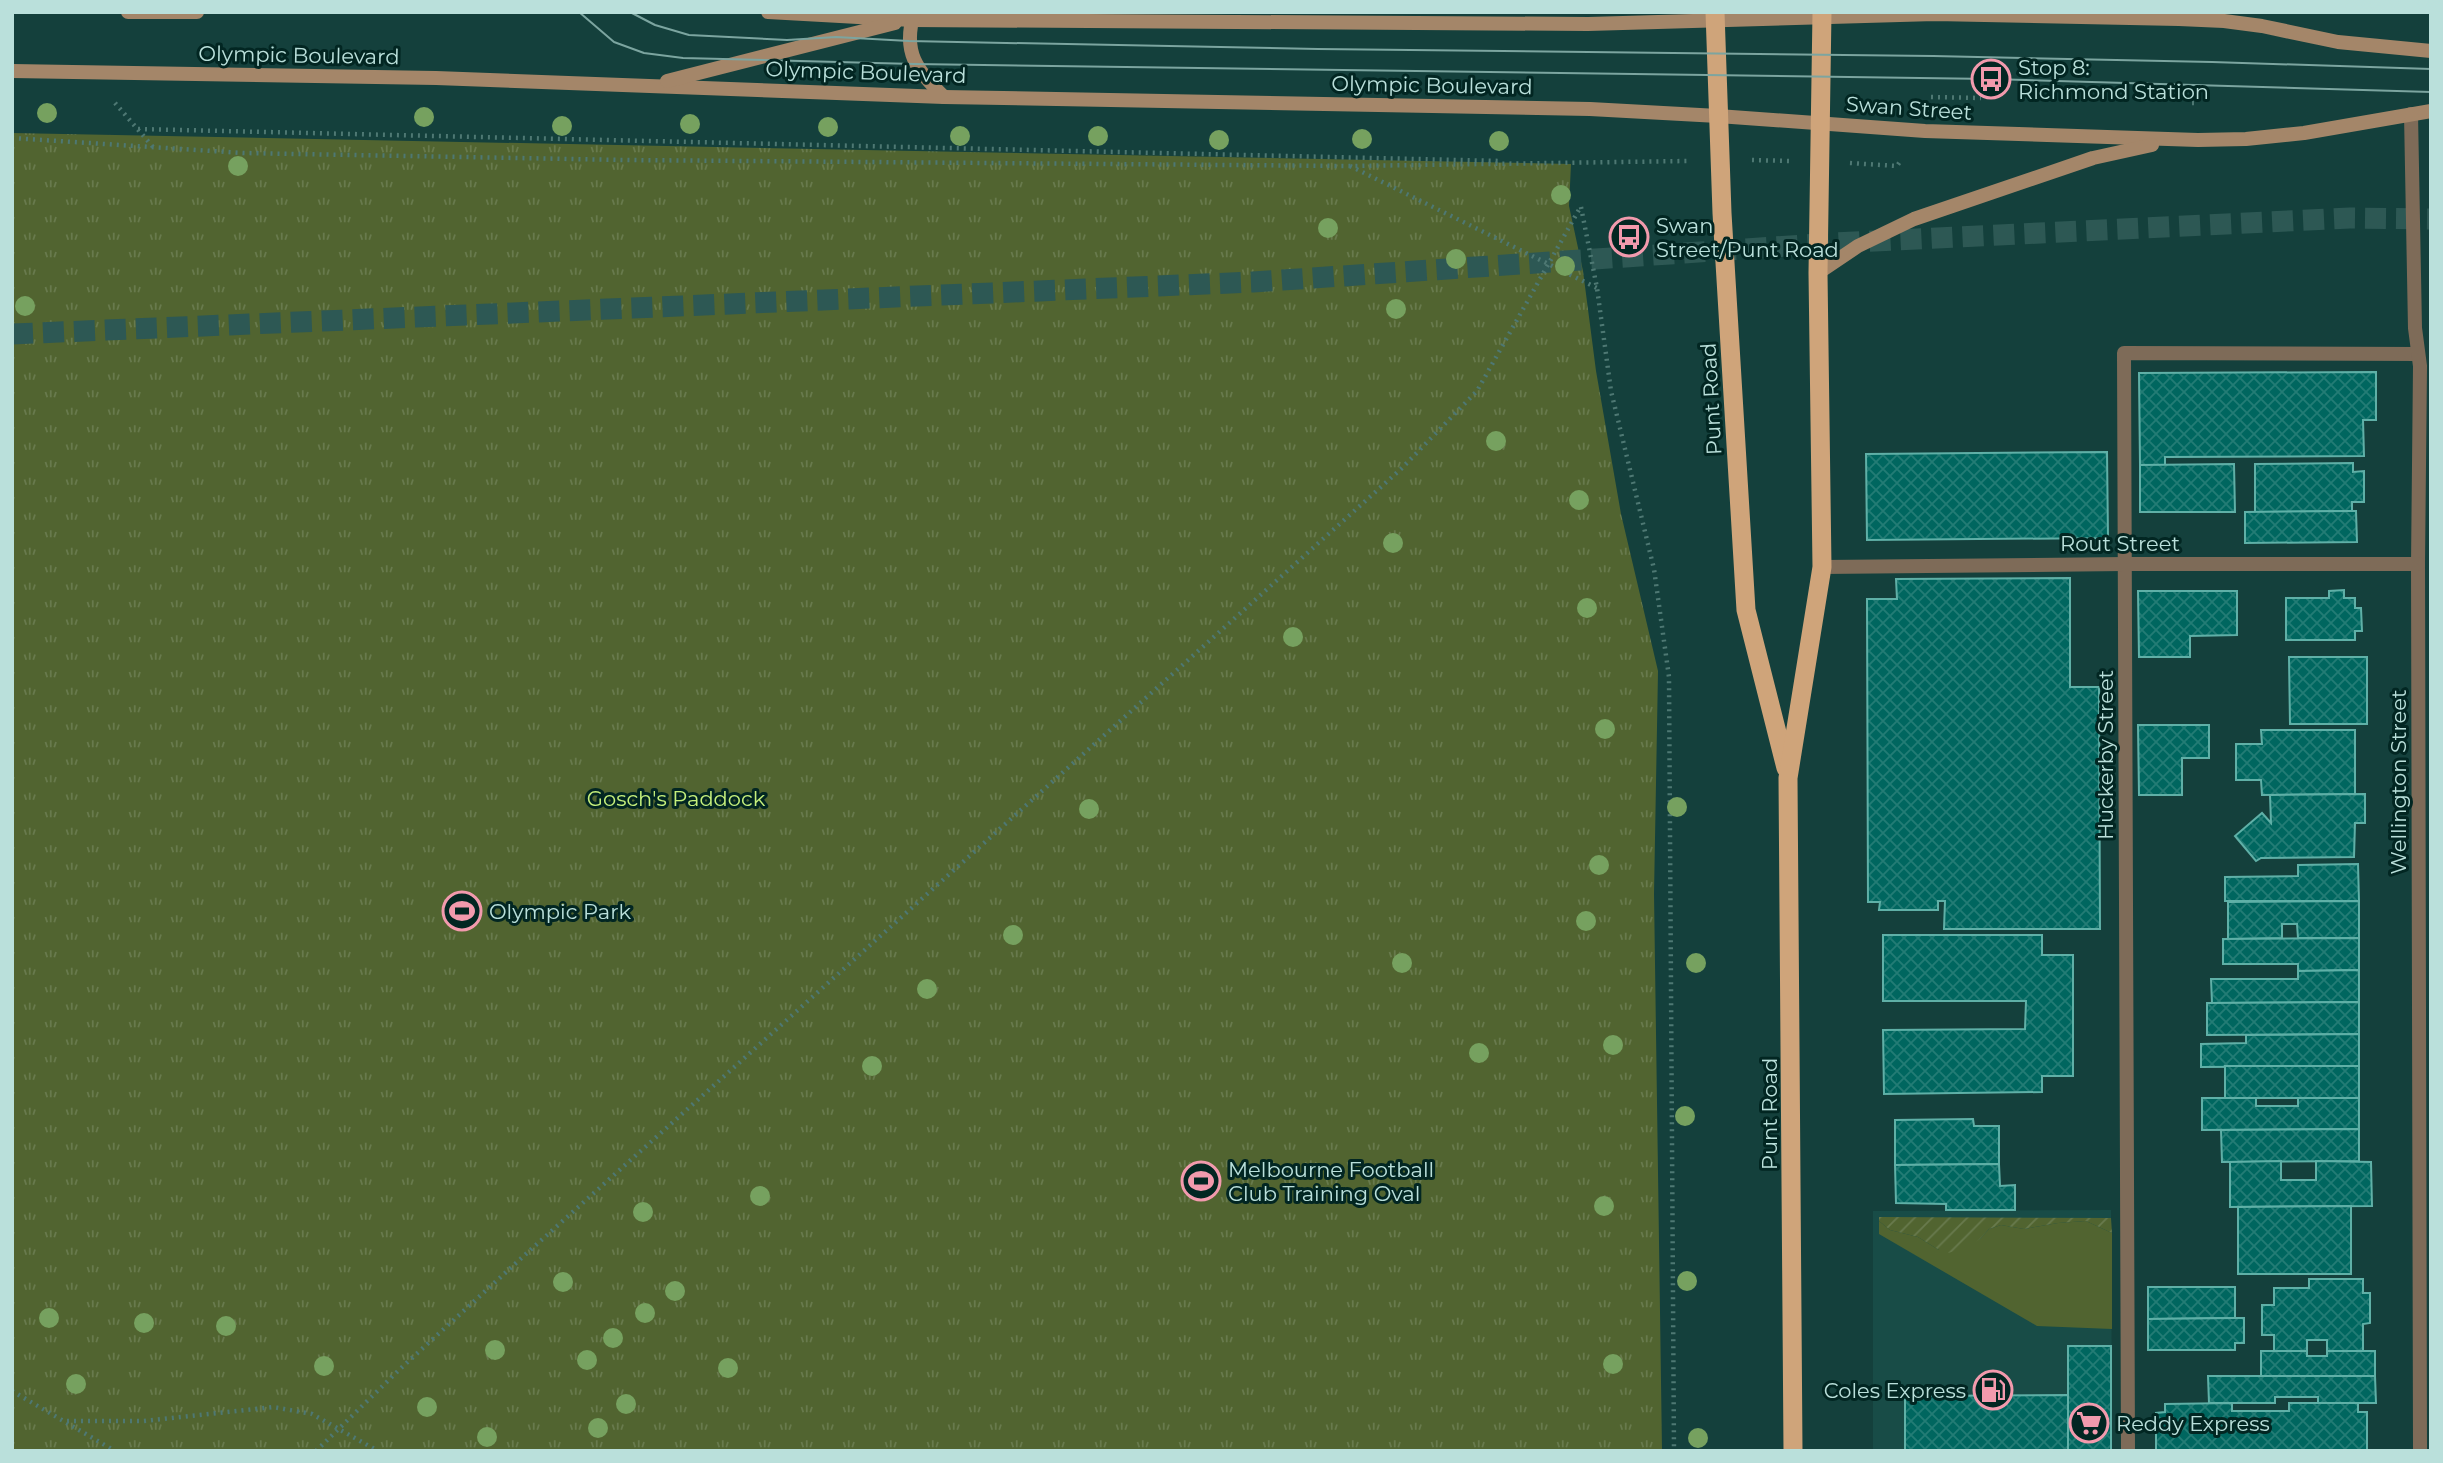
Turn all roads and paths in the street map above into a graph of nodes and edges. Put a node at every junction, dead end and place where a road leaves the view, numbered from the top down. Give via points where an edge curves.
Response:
1 (128, 12) edge
2 (197, 12) edge
3 (768, 12) edge
4 (944, 12) edge
5 (1822, 14) edge
6 (913, 16) edge
7 (1715, 16) edge
8 (2431, 51) edge
9 (12, 71) edge
10 (88, 72) junction
11 (652, 85) junction
12 (944, 96) junction
13 (1931, 97) dead end
14 (1981, 98) dead end
15 (2431, 111) edge
16 (2411, 114) junction
17 (1718, 116) junction
18 (1822, 123) junction
19 (138, 129) junction
20 (1925, 131) junction
21 (12, 138) edge
22 (2188, 140) junction
23 (153, 147) junction
24 (1720, 160) junction
25 (1820, 161) junction
26 (1586, 163) junction
27 (1349, 166) junction
28 (1549, 263) junction
29 (1818, 273) junction
30 (1597, 288) junction
31 (2423, 362) edge
32 (2125, 564) junction
33 (2418, 564) junction
34 (1822, 567) junction
35 (2425, 596) edge
36 (1788, 778) junction
37 (14, 1394) edge
38 (67, 1422) junction
39 (340, 1429) junction
40 (115, 1451) edge
41 (316, 1451) edge
42 (378, 1451) edge
43 (1674, 1451) edge
44 (1793, 1451) edge
45 (2128, 1451) edge
46 (2420, 1451) edge

1 - 2 main road, Olympic Boulevard
3 - 6 main road
4 - 6 main road
5 - 7 main road
5 - 8 main road via 2224,21 2338,42
5 - 18 highway, Punt Road
6 - 7 main road via 1575,24
6 - 11 main road
6 - 12 main road via 909,41 914,64
7 - 17 highway, Punt Road
9 - 10 main road, Olympic Boulevard
10 - 11 main road, Olympic Boulevard
10 - 19 path
11 - 12 main road, Olympic Boulevard
12 - 17 main road, Olympic Boulevard via 1590,109
13 - 14 path
15 - 16 main road, Swan Street
16 - 22 main road, Swan Street via 2284,135
16 - 31 street, Wellington Street via 2415,328
17 - 18 main road, Swan Street
17 - 24 highway, Punt Road
18 - 20 main road, Swan Street
18 - 25 highway, Punt Road
19 - 23 path
19 - 26 path
20 - 22 main road, Swan Street
20 - 25 path via 1896,166
21 - 23 path
22 - 29 main road via 2094,158 1914,219 1867,241
23 - 27 path via 243,153 612,159
24 - 25 path
24 - 26 path
24 - 36 highway, Punt Road via 1746,610
25 - 29 highway, Punt Road
26 - 27 path
27 - 28 path
28 - 30 path
28 - 30 path via 1581,206
28 - 39 path via 1477,391 1401,469 537,1243
29 - 34 highway, Punt Road
30 - 43 path via 1611,391 1654,569 1670,677
31 - 32 street, Huckerby Street via 2124,353
31 - 33 street, Wellington Street
32 - 33 street, Rout Street
32 - 34 street, Rout Street
32 - 45 street, Huckerby Street
33 - 35 street, Wellington Street
34 - 36 highway, Punt Road
35 - 46 street, Wellington Street
36 - 44 highway, Punt Road
37 - 38 path
38 - 39 path via 143,1421 273,1407 312,1414
38 - 40 path
39 - 41 path
39 - 42 path

